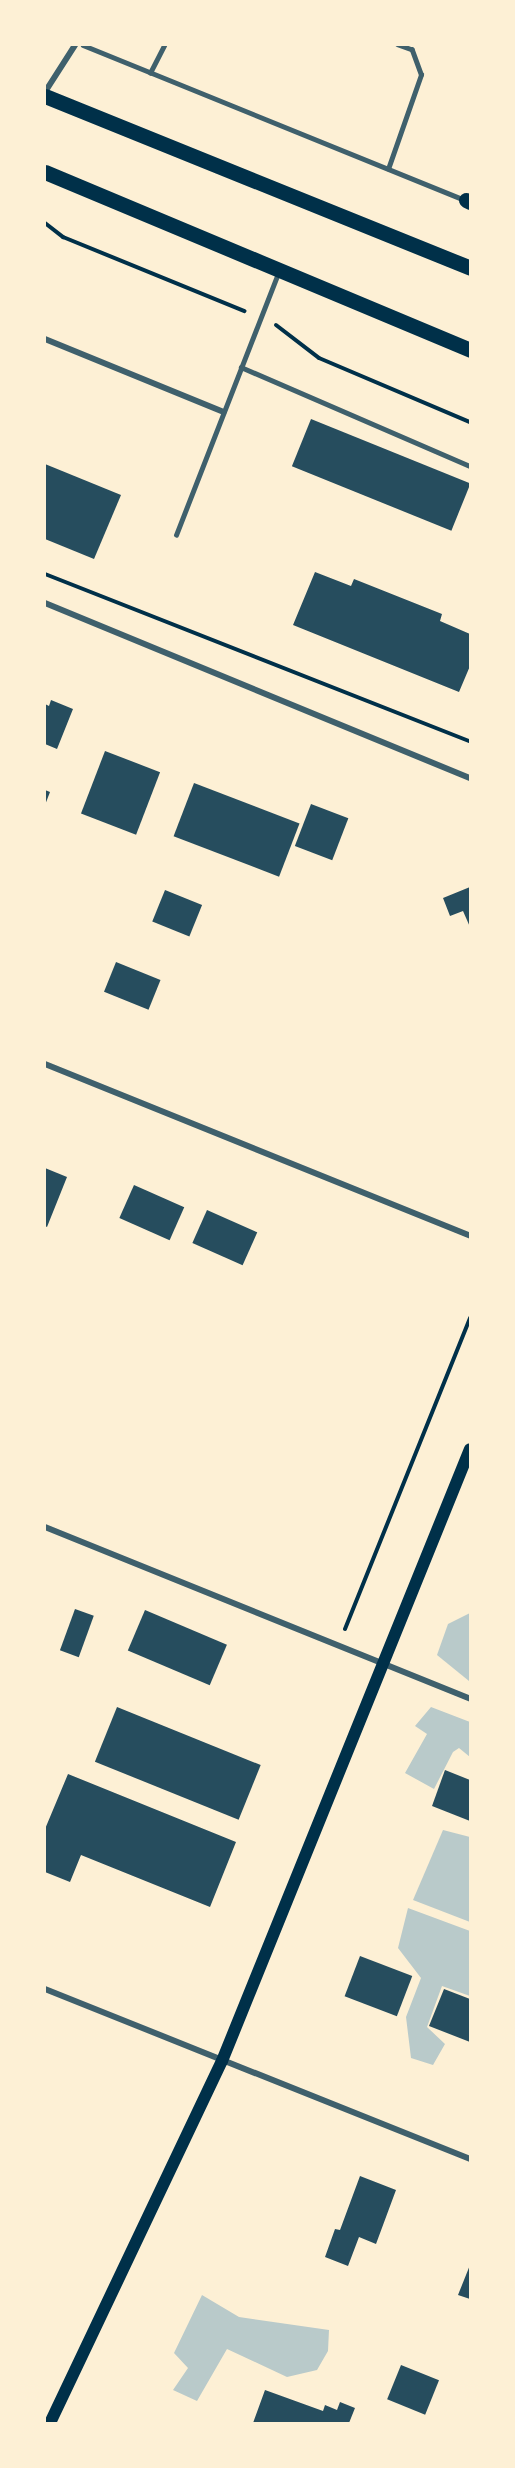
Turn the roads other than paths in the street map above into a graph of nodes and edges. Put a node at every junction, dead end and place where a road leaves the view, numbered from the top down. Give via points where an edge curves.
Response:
1 (75, 45) edge
2 (83, 45) edge
3 (164, 45) edge
4 (398, 45) edge
5 (150, 73) junction
6 (45, 94) edge
7 (388, 169) junction
8 (45, 171) edge
9 (468, 201) edge
10 (470, 268) edge
11 (279, 270) junction
12 (45, 339) edge
13 (470, 350) edge
14 (241, 367) junction
15 (224, 412) junction
16 (470, 466) edge
17 (176, 535) dead end
18 (45, 603) edge
19 (470, 778) edge
20 (45, 1064) edge
21 (470, 1236) edge
22 (470, 1449) edge
23 (45, 1527) edge
24 (381, 1664) junction
25 (470, 1699) edge
26 (45, 1989) edge
27 (222, 2061) junction
28 (470, 2159) edge
29 (50, 2423) edge

1 - 6 street
2 - 5 lane
3 - 5 lane
4 - 7 lane via 412,50 420,75
5 - 7 lane
6 - 10 main road
7 - 9 lane
8 - 11 main road
11 - 13 main road
11 - 14 lane
12 - 15 street
14 - 15 lane
14 - 16 lane
15 - 17 lane
18 - 19 street
20 - 21 street
22 - 24 main road
23 - 24 street
24 - 25 street
24 - 27 main road
26 - 27 street
27 - 28 street
27 - 29 main road

